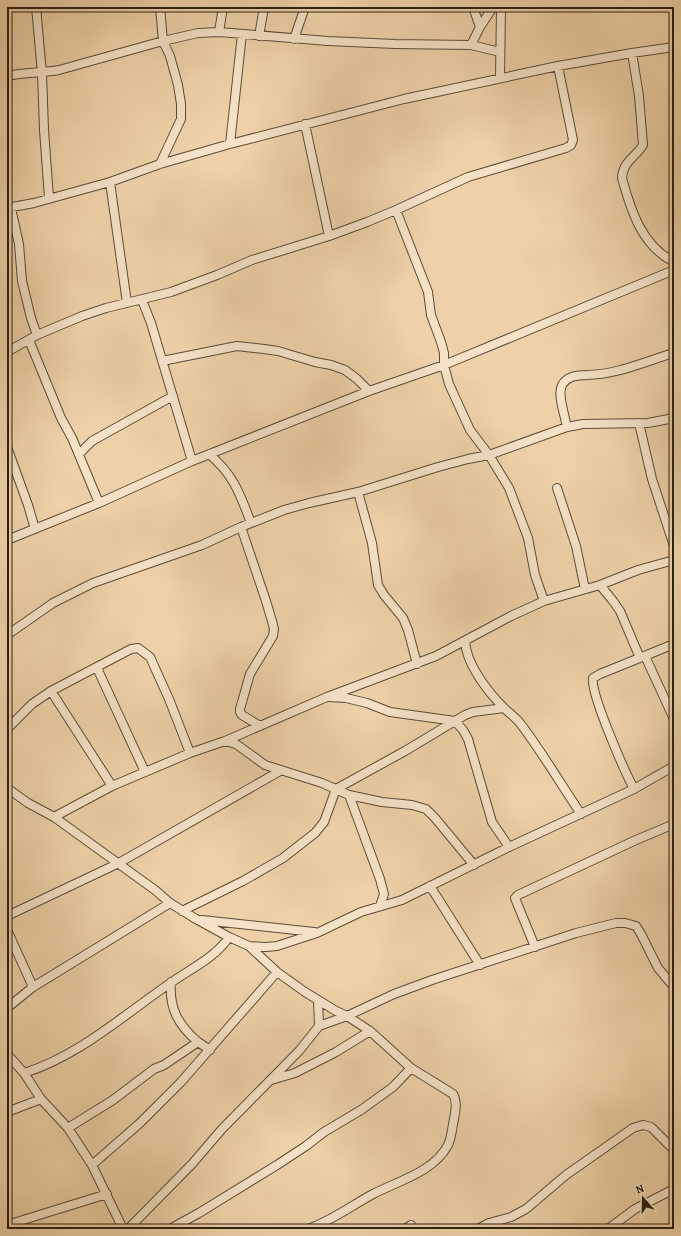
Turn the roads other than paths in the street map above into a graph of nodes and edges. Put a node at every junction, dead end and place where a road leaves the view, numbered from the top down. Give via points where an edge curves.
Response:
1 (36, 7) edge
2 (160, 7) edge
3 (223, 7) edge
4 (264, 7) edge
5 (305, 7) edge
6 (473, 7) edge
7 (493, 7) edge
8 (501, 7) edge
9 (673, 7) edge
10 (674, 11) edge
11 (480, 27) junction
12 (219, 32) junction
13 (242, 34) junction
14 (259, 36) junction
15 (294, 38) junction
16 (163, 41) junction
17 (471, 44) junction
18 (674, 47) edge
19 (500, 52) junction
20 (632, 52) junction
21 (558, 66) junction
22 (42, 73) junction
23 (7, 76) edge
24 (500, 78) junction
25 (305, 124) junction
26 (230, 144) junction
27 (160, 164) junction
28 (110, 182) junction
29 (49, 198) junction
30 (9, 208) edge
31 (396, 210) junction
32 (329, 236) junction
33 (674, 262) edge
34 (674, 270) edge
35 (142, 300) junction
36 (127, 303) junction
37 (37, 335) junction
38 (29, 340) junction
39 (7, 352) edge
40 (674, 353) edge
41 (162, 361) junction
42 (444, 364) junction
43 (369, 391) junction
44 (173, 396) junction
45 (674, 418) edge
46 (639, 423) junction
47 (567, 427) junction
48 (7, 447) edge
49 (79, 454) junction
50 (209, 454) junction
51 (489, 455) junction
52 (192, 461) junction
53 (557, 488) dead end
54 (358, 492) junction
55 (100, 503) junction
56 (251, 523) junction
57 (241, 527) junction
58 (34, 529) junction
59 (7, 540) edge
60 (674, 546) edge
61 (674, 560) edge
62 (600, 585) junction
63 (585, 589) junction
64 (544, 601) junction
65 (7, 636) edge
66 (465, 641) junction
67 (674, 644) edge
68 (643, 657) junction
69 (418, 664) junction
70 (97, 668) junction
71 (51, 691) junction
72 (327, 697) junction
73 (504, 708) junction
74 (674, 719) edge
75 (455, 721) junction
76 (260, 726) junction
77 (7, 729) edge
78 (225, 741) junction
79 (190, 753) junction
80 (674, 766) edge
81 (280, 771) junction
82 (145, 772) junction
83 (112, 786) junction
84 (7, 788) edge
85 (634, 788) junction
86 (336, 789) junction
87 (349, 795) junction
88 (581, 814) junction
89 (54, 817) junction
90 (674, 824) edge
91 (509, 847) junction
92 (117, 864) junction
93 (474, 865) junction
94 (430, 886) junction
95 (170, 903) junction
96 (380, 906) junction
97 (182, 910) junction
98 (7, 916) edge
99 (196, 919) junction
100 (7, 930) edge
101 (316, 933) junction
102 (229, 937) junction
103 (249, 946) junction
104 (535, 947) junction
105 (480, 965) junction
106 (276, 972) junction
107 (171, 982) junction
108 (674, 987) edge
109 (33, 988) junction
110 (318, 1000) junction
111 (7, 1008) edge
112 (347, 1016) junction
113 (319, 1026) junction
114 (370, 1031) junction
115 (198, 1042) junction
116 (210, 1050) junction
117 (7, 1054) edge
118 (411, 1068) junction
119 (24, 1073) junction
120 (271, 1080) junction
121 (40, 1099) junction
122 (7, 1112) edge
123 (68, 1128) junction
124 (674, 1150) edge
125 (92, 1165) junction
126 (674, 1188) edge
127 (107, 1194) junction
128 (7, 1225) edge
129 (123, 1229) edge
130 (128, 1229) edge
131 (170, 1229) edge
132 (308, 1229) edge
133 (478, 1229) edge
134 (608, 1229) edge

1 - 22 street
2 - 16 street
3 - 12 street
4 - 14 street
5 - 15 street
6 - 11 street
7 - 11 street
8 - 19 street
9 - 10 street
11 - 17 street
12 - 13 street
12 - 16 street via 198,33
13 - 14 street
13 - 26 street
14 - 15 street
15 - 17 street via 395,44
16 - 22 street
16 - 27 street via 178,85 181,119
17 - 19 street
18 - 20 street
19 - 24 street
20 - 21 street
20 - 33 street via 643,145 627,162 622,170 622,178 638,224 648,242 664,257
21 - 24 street
21 - 31 street via 573,140 571,145 560,151 468,177
22 - 23 street
22 - 29 street
24 - 25 street
25 - 26 street
25 - 32 street
26 - 27 street
27 - 28 street
28 - 29 street
28 - 36 street
29 - 30 street
30 - 37 street via 19,244 22,281
31 - 32 street
31 - 42 street via 428,292 431,315 444,353
32 - 35 street via 252,260 171,292
34 - 42 street
35 - 36 street
35 - 41 street
36 - 37 street via 82,316
37 - 38 street
38 - 39 street
38 - 49 street
40 - 47 street via 606,373 567,378 560,395
41 - 43 street via 237,346 264,349 345,370
41 - 44 street
42 - 43 street
42 - 51 street via 449,384 470,430
43 - 50 street
44 - 49 street via 92,441
44 - 52 street
45 - 46 street
46 - 47 street via 582,424
46 - 60 street via 652,479
47 - 51 street
48 - 58 street
49 - 55 street
50 - 52 street
50 - 56 street via 228,473 238,489
51 - 54 street via 438,467
51 - 64 street via 509,488 523,524
52 - 55 street
53 - 63 street via 576,546
54 - 56 street via 295,507
54 - 69 street via 372,543 378,585 403,618
55 - 58 street
56 - 57 street
57 - 65 street via 202,545 89,584 53,603
57 - 76 street via 274,629 273,636 250,674 240,709 242,715
58 - 59 street
61 - 62 street via 638,570
62 - 63 street
62 - 68 street via 620,611
63 - 64 street
64 - 66 street
66 - 69 street
66 - 73 street via 469,659 485,685
67 - 68 street
68 - 74 street
68 - 85 street via 592,678 620,759
69 - 72 street
70 - 71 street
70 - 79 street via 131,649 138,648 150,657
70 - 82 street
71 - 77 street via 32,704
71 - 83 street
72 - 75 street via 360,701 390,712
72 - 76 street
73 - 75 street via 473,712
73 - 88 street via 519,722
75 - 86 street
75 - 91 street via 468,739 492,822
76 - 78 street
78 - 79 street
78 - 81 street via 236,744 265,766
79 - 82 street
80 - 85 street
81 - 86 street
81 - 92 street
82 - 83 street
83 - 89 street
84 - 89 street
85 - 88 street
86 - 87 street
86 - 97 street via 324,822 316,834 283,858
87 - 93 street via 426,809
87 - 96 street via 380,879 384,894
88 - 91 street
89 - 92 street
90 - 104 street via 518,895 515,898 516,903
91 - 93 street
92 - 95 street
92 - 98 street
93 - 94 street
94 - 96 street via 402,900
94 - 105 street
95 - 97 street
95 - 109 street
96 - 101 street
97 - 99 street
99 - 101 street
99 - 102 street
100 - 109 street
101 - 103 street via 277,946
102 - 103 street
102 - 107 street via 214,953
103 - 106 street
104 - 105 street
104 - 108 street via 616,923 632,924 641,934 658,968
105 - 112 street via 407,989
106 - 110 street
106 - 116 street
107 - 115 street via 172,1001 179,1023
107 - 119 street via 68,1054
109 - 111 street
110 - 112 street
110 - 113 street
112 - 113 street
112 - 114 street
113 - 120 street
114 - 118 street
114 - 120 street via 295,1073
115 - 116 street
115 - 123 street
116 - 125 street via 140,1123
117 - 119 street
118 - 131 street via 393,1087 361,1110 277,1165
118 - 132 street via 453,1094 455,1113 449,1144 440,1156 422,1170
119 - 121 street
120 - 130 street via 222,1128 192,1164
121 - 122 street
121 - 123 street
123 - 125 street
124 - 133 street via 651,1127 643,1125 633,1128 566,1175 526,1209
125 - 127 street
126 - 134 street via 635,1209
127 - 128 street
127 - 129 street

